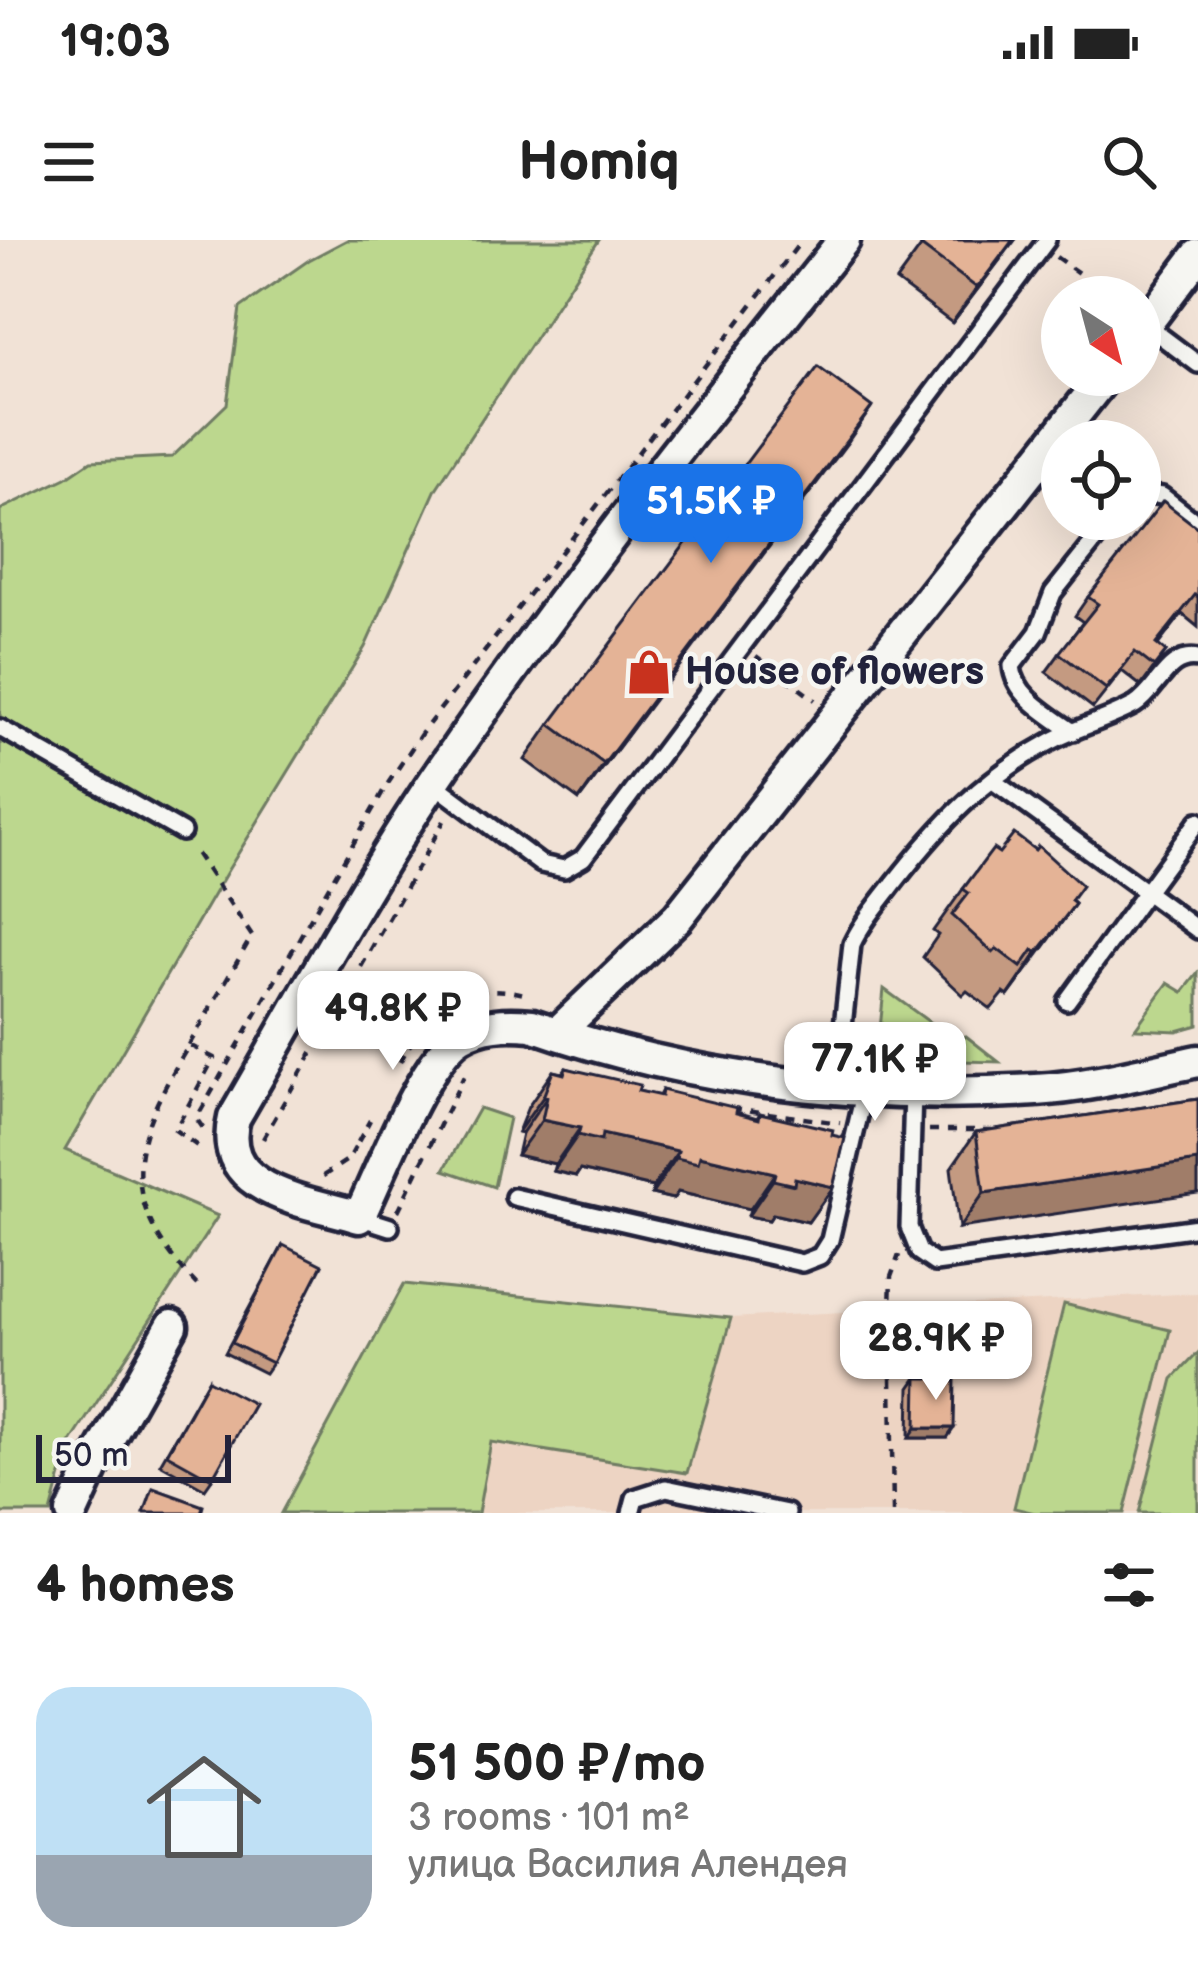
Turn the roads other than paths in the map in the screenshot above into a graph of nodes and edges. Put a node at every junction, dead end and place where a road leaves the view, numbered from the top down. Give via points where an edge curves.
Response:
1 (844, 240) edge
2 (1044, 243) edge
3 (1198, 255) edge
4 (1161, 305) edge
5 (1161, 340) edge
6 (1198, 364) edge
7 (1089, 396) edge
8 (1161, 496) edge
9 (1198, 524) edge
10 (1095, 540) edge
11 (1198, 659) edge
12 (0, 728) edge
13 (1072, 733) junction
14 (993, 781) junction
15 (445, 792) junction
16 (1198, 821) edge
17 (182, 832) road end
18 (1146, 892) junction
19 (1198, 930) edge
20 (1067, 1000) dead end
21 (557, 1033) junction
22 (1198, 1061) edge
23 (851, 1090) junction
24 (913, 1092) junction
25 (514, 1197) dead end
26 (358, 1217) junction
27 (390, 1227) road end
28 (1198, 1227) edge
29 (172, 1326) dead end
30 (72, 1513) edge
31 (632, 1513) edge
32 (788, 1513) edge

1 - 15 street via 688,436
2 - 15 lane via 584,858 574,866 541,864
3 - 4 street
5 - 6 lane
7 - 21 street via 663,933
8 - 9 lane
10 - 13 lane via 1053,593 1038,632 1012,666 1021,691
11 - 13 lane via 1181,659 1138,703
12 - 17 lane
13 - 14 lane
14 - 18 lane
14 - 23 lane via 948,815 857,934 848,962
15 - 26 street via 234,1118 234,1159 254,1183
16 - 18 lane
18 - 19 lane
18 - 20 lane
21 - 23 street via 706,1072
21 - 26 street via 509,1023 455,1040 433,1065
22 - 24 street via 1040,1090
23 - 24 street
23 - 25 lane via 857,1125 830,1240 820,1256 802,1263
24 - 28 lane via 908,1227 919,1252 941,1265
26 - 27 lane
29 - 30 street
31 - 32 lane via 634,1498 665,1488

